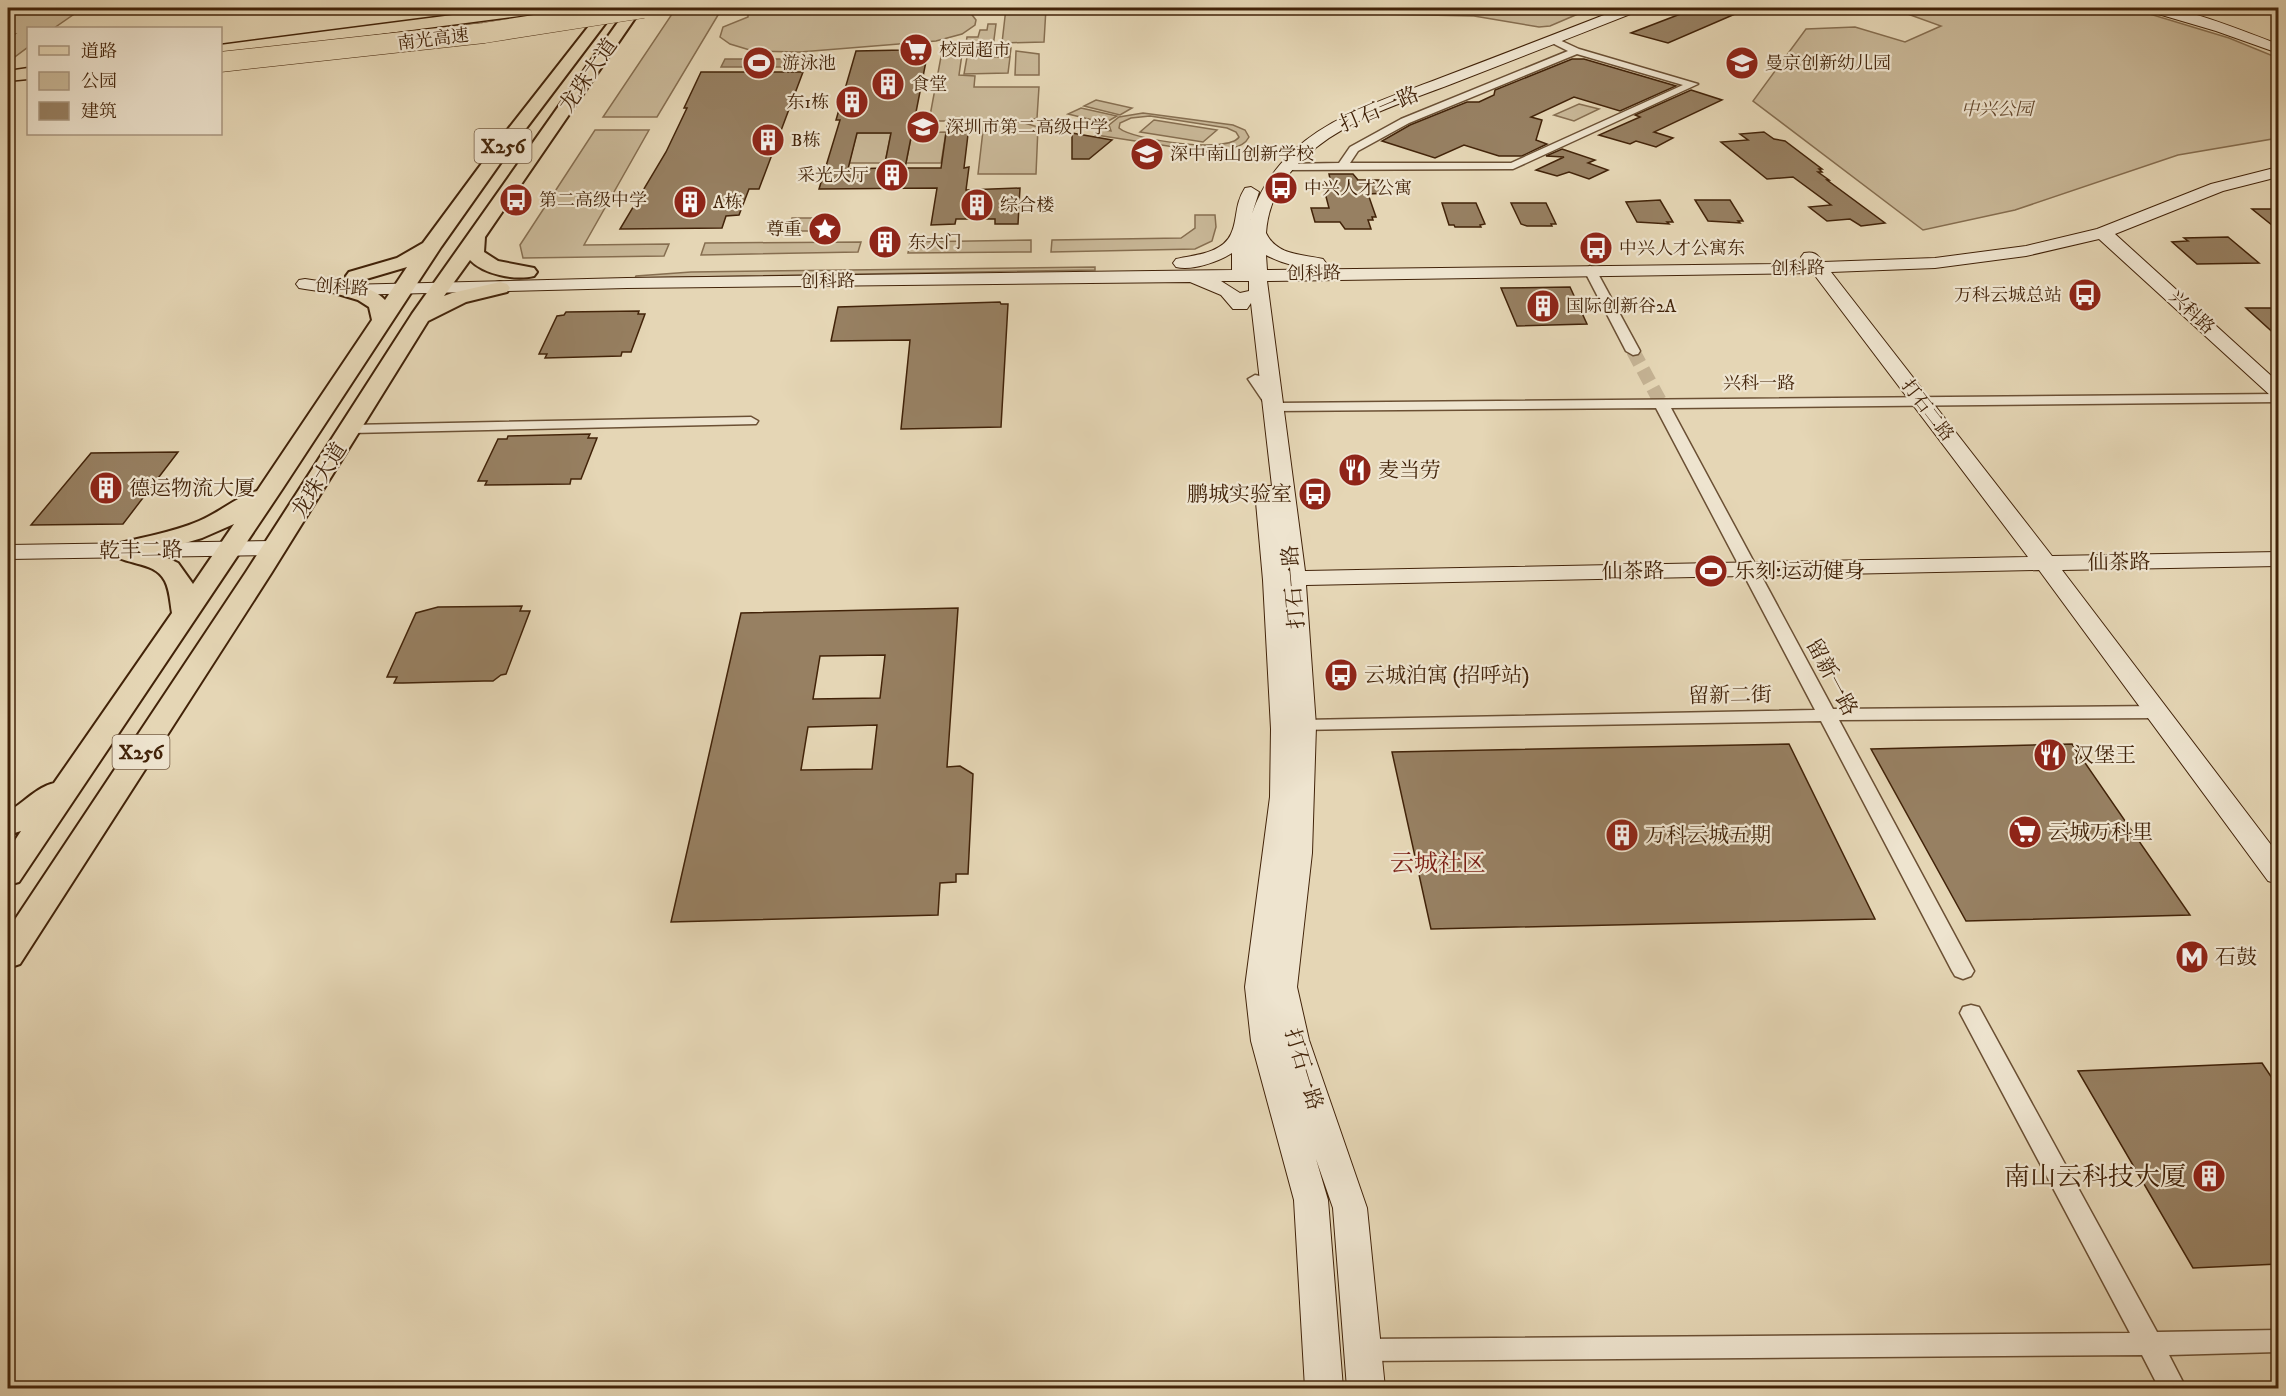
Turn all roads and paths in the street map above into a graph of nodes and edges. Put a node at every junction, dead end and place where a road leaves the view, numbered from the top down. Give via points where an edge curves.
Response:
1 (543, 8) edge
2 (610, 8) edge
3 (635, 8) edge
4 (643, 8) edge
5 (1614, 8) edge
6 (1633, 8) edge
7 (2153, 8) edge
8 (2166, 8) edge
9 (1553, 40) junction
10 (2278, 44) edge
11 (2278, 49) edge
12 (222, 50) edge
13 (1576, 51) junction
14 (222, 62) edge
15 (27, 74) edge
16 (8, 76) edge
17 (27, 81) edge
18 (8, 84) edge
19 (1286, 167) junction
20 (1343, 167) junction
21 (2278, 169) edge
22 (1257, 232) junction
23 (2103, 233) junction
24 (1239, 235) junction
25 (476, 238) junction
26 (432, 245) junction
27 (1182, 262) junction
28 (1814, 262) junction
29 (1894, 265) junction
30 (1329, 268) junction
31 (1741, 269) junction
32 (1101, 270) junction
33 (1590, 270) junction
34 (527, 272) junction
35 (1168, 276) junction
36 (629, 277) junction
37 (1251, 281) junction
38 (444, 282) junction
39 (350, 283) junction
40 (408, 283) junction
41 (500, 288) junction
42 (1845, 303) junction
43 (419, 320) junction
44 (382, 321) junction
45 (1634, 351) tunnel mouth
46 (1255, 378) junction
47 (2278, 392) edge
48 (2278, 398) edge
49 (1921, 401) junction
50 (1661, 403) junction
51 (1274, 407) junction
52 (751, 421) dead end
53 (351, 429) junction
54 (271, 488) junction
55 (275, 548) junction
56 (229, 549) junction
57 (122, 550) junction
58 (8, 552) edge
59 (2278, 559) edge
60 (2046, 564) junction
61 (1749, 570) junction
62 (1284, 580) junction
63 (185, 612) junction
64 (2158, 712) junction
65 (1827, 716) junction
66 (1303, 726) junction
67 (72, 779) junction
68 (8, 825) edge
69 (8, 874) edge
70 (2278, 874) edge
71 (8, 956) edge
72 (1963, 971) dead end
73 (1971, 1012) dead end
74 (2278, 1341) edge
75 (2149, 1344) junction
76 (1362, 1350) junction
77 (1324, 1389) edge
78 (1366, 1389) edge
79 (2173, 1389) edge

1 - 12 highway, 南光高速
2 - 26 main road, 龙珠大道 / X256
3 - 25 main road, 龙珠大道 / X256
4 - 14 highway, 南光高速, bridge via 484,33
5 - 24 main road, 打石一路 via 1369,103 1311,132 1260,177 1243,210
6 - 9 main road, 打石一路
7 - 11 main road
8 - 10 main road
9 - 13 street
9 - 19 main road, 打石一路 via 1355,117 1318,138
13 - 20 street via 1404,121 1354,149
13 - 20 street via 1693,84 1513,166
15 - 16 highway
17 - 18 highway
19 - 20 street
19 - 22 main road, 打石一路 via 1265,200
21 - 23 main road, 创科路 via 2217,187
21 - 28 main road, 创科路 via 2196,178 2099,217 2003,242
22 - 30 main road via 1266,247 1279,255
22 - 37 main road, 打石一路
23 - 29 main road, 创科路 via 1997,256
23 - 47 main road, 兴科路
24 - 27 main road via 1222,252
24 - 37 main road, 打石一路
25 - 34 main road via 474,253 482,262
25 - 38 main road, 龙珠大道 / X256
26 - 39 main road via 404,262
26 - 40 main road, 龙珠大道 / X256
27 - 32 main road, 创科路
27 - 37 main road, 创科路
28 - 29 main road, 创科路
28 - 30 main road, 创科路
28 - 31 main road, 创科路
28 - 42 main road, 打石二路
29 - 42 main road via 1858,279
30 - 33 main road, 创科路
30 - 37 main road, 创科路
30 - 37 main road via 1283,285 1270,295
31 - 33 main road, 创科路
31 - 42 main road via 1791,278
32 - 35 main road, 创科路
32 - 36 main road, 创科路
33 - 45 street
34 - 36 main road, 创科路
34 - 38 main road, 创科路
35 - 37 main road, 创科路
35 - 37 main road via 1218,286 1240,305
36 - 41 main road, 创科路
37 - 46 main road, 打石一路
37 - 51 main road, 打石一路
38 - 40 main road, 创科路
38 - 41 main road, 创科路
38 - 43 main road, 龙珠大道 / X256
39 - 40 main road, 创科路
39 - 44 main road via 376,302 383,313
40 - 44 main road, 龙珠大道 / X256
41 - 43 main road via 458,298
42 - 49 main road, 打石二路
43 - 53 main road, 龙珠大道 / X256
44 - 54 main road, 龙珠大道 / X256
46 - 51 street
46 - 62 main road, 打石一路
48 - 49 street, 兴科一路
49 - 50 street, 兴科一路
49 - 60 main road, 打石二路
50 - 51 street, 兴科一路
50 - 61 street, 留新一路
51 - 62 main road, 打石一路
52 - 53 street
53 - 55 main road, 龙珠大道 / X256
54 - 56 main road, 龙珠大道 / X256
54 - 57 main road via 207,527 162,543
55 - 56 main road, 乾丰二路
55 - 71 main road, 龙珠大道 / X256
56 - 57 main road, 乾丰二路
56 - 63 main road, 龙珠大道 / X256
57 - 58 main road, 乾丰二路
57 - 63 main road via 171,569 182,586
59 - 60 main road, 仙茶路
60 - 61 main road, 仙茶路
60 - 64 main road, 打石二路
61 - 62 main road, 仙茶路 via 1324,576
61 - 65 street, 留新一路
62 - 66 main road, 打石一路
62 - 77 main road, 打石一路 via 1284,797 1260,987 1267,1041 1311,1200
63 - 67 main road, 龙珠大道 / X256
64 - 65 street, 留新二街
64 - 70 main road, 打石二路
65 - 66 street, 留新二街
65 - 72 street, 留新一路
66 - 76 main road, 打石一路 via 1298,853 1282,987 1293,1040 1350,1208
67 - 68 main road via 37,808
67 - 69 main road, 龙珠大道 / X256
73 - 75 street
74 - 75 street
75 - 76 street
75 - 79 street
76 - 78 main road, 打石一路

